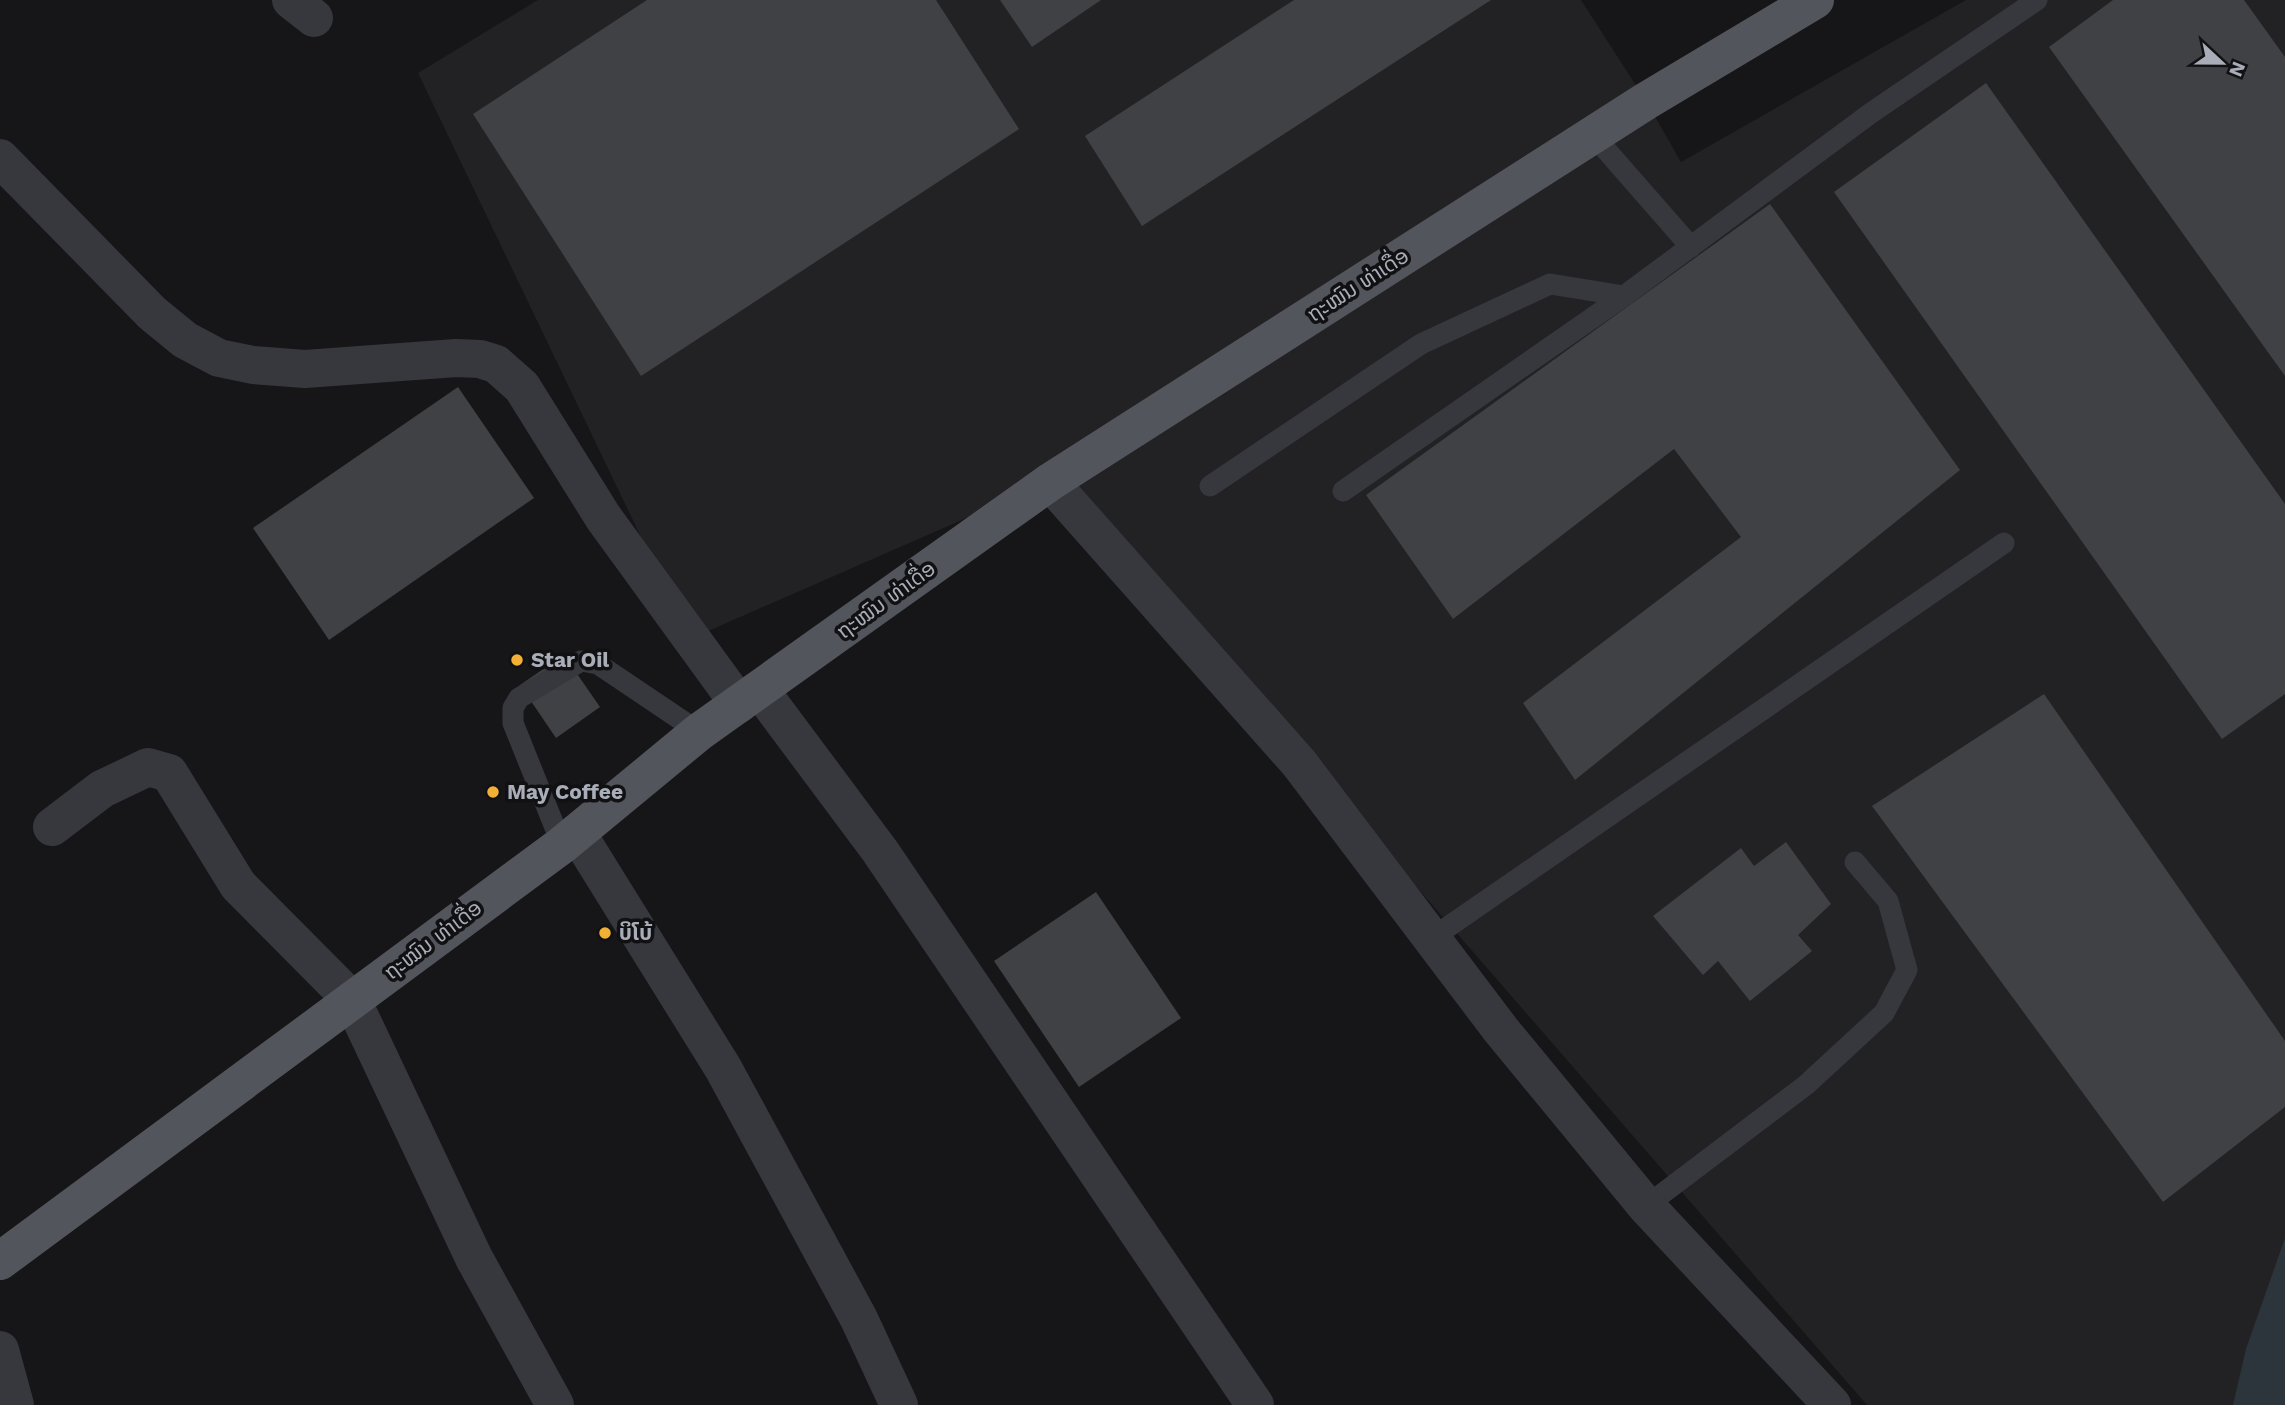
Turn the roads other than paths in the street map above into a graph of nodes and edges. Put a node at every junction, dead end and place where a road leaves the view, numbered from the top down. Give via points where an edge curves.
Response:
1 (1815, 0) edge
2 (2036, 0) edge
3 (1594, 135) junction
4 (0, 158) edge
5 (1690, 247) junction
6 (1624, 296) junction
7 (1050, 482) junction
8 (1210, 486) dead end
9 (1343, 491) dead end
10 (2004, 542) dead end
11 (750, 697) junction
12 (699, 732) junction
13 (52, 827) dead end
14 (570, 839) junction
15 (1855, 862) dead end
16 (1432, 938) junction
17 (352, 1000) junction
18 (1646, 1206) junction
19 (0, 1261) edge
20 (0, 1350) edge
21 (15, 1405) edge
22 (555, 1405) edge
23 (899, 1405) edge
24 (1255, 1405) edge
25 (1832, 1405) edge

1 - 3 main road, ຖະໝົນ ທ່າເດື່ອ
2 - 5 lane via 1871,113
3 - 5 lane
3 - 7 main road, ຖະໝົນ ທ່າເດື່ອ
4 - 11 street via 152,313 219,358 305,369 456,358 496,364 522,387 603,517
5 - 6 lane
6 - 8 lane via 1550,284 1420,344
6 - 9 lane
7 - 11 main road, ຖະໝົນ ທ່າເດື່ອ
7 - 16 street via 1299,762
10 - 16 lane
11 - 12 main road, ຖະໝົນ ທ່າເດື່ອ
11 - 24 street via 880,851
12 - 14 main road, ຖະໝົນ ທ່າເດື່ອ
12 - 14 lane via 589,661 581,661 519,698 513,708 513,723
13 - 17 street via 102,789 148,767 169,774 238,885
14 - 17 main road, ຖະໝົນ ທ່າເດື່ອ
14 - 23 street via 723,1068 859,1319
15 - 18 lane via 1888,901 1907,970 1884,1013 1806,1085
16 - 18 street
17 - 19 main road, ຖະໝົນ ທ່າເດື່ອ
17 - 22 street via 474,1258
18 - 25 street
20 - 21 street

